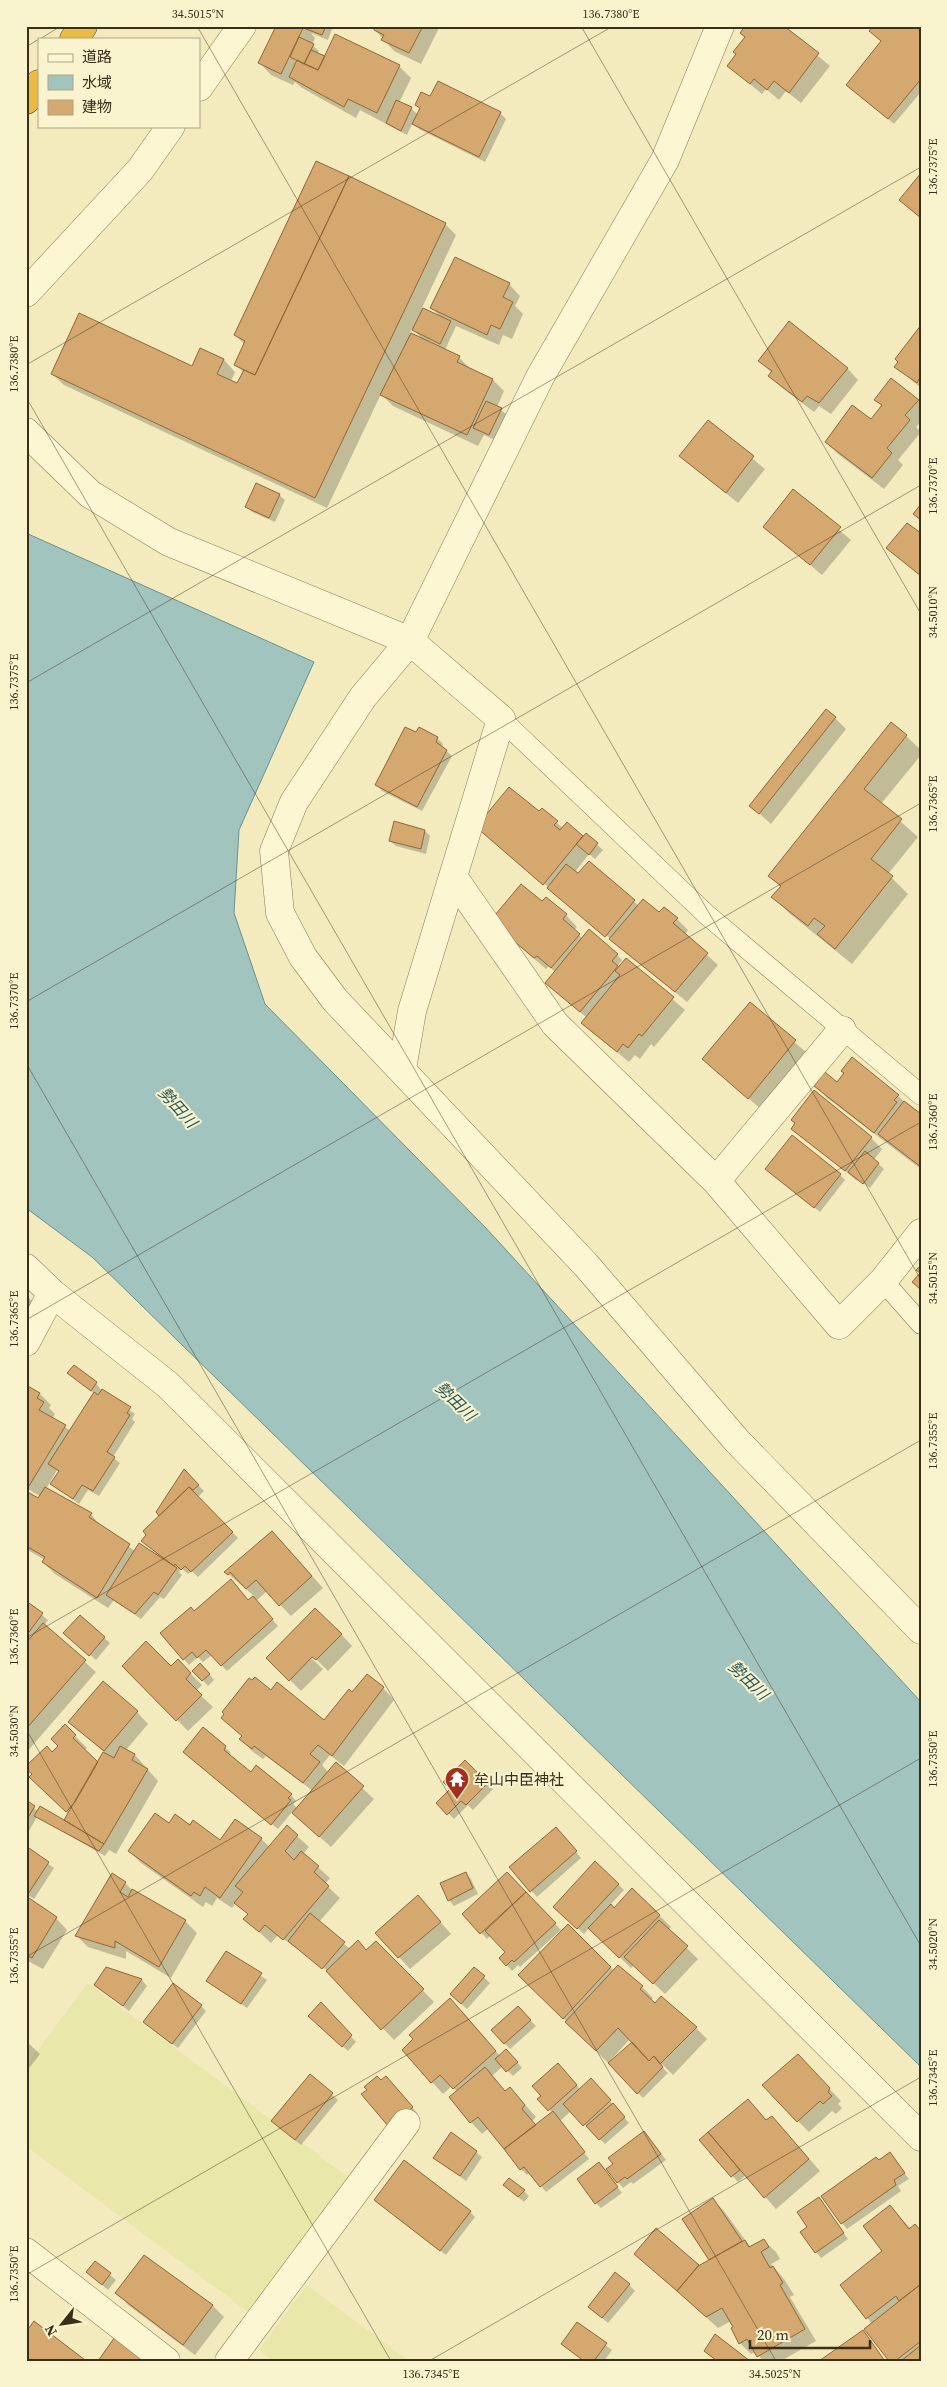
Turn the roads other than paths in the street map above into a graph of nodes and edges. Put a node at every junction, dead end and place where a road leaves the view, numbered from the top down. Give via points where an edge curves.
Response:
1 (83, 26) edge
2 (242, 26) edge
3 (720, 26) edge
4 (75, 38) edge
5 (38, 85) edge
6 (200, 86) edge
7 (26, 100) edge
8 (170, 128) edge
9 (26, 294) edge
10 (26, 432) edge
11 (410, 640) junction
12 (501, 719) junction
13 (454, 878) junction
14 (842, 1030) junction
15 (402, 1069) junction
16 (921, 1095) edge
17 (716, 1181) junction
18 (921, 1234) edge
19 (26, 1268) edge
20 (883, 1281) junction
21 (52, 1293) junction
22 (921, 1324) edge
23 (26, 1342) edge
24 (921, 1630) edge
25 (406, 2123) dead end
26 (921, 2137) edge
27 (26, 2252) edge
28 (166, 2361) edge
29 (229, 2361) edge

1 - 4 highway
2 - 6 street
3 - 11 street via 665,160 540,376
5 - 7 highway
8 - 9 street via 140,170
10 - 11 street via 90,494 169,542
11 - 12 street
11 - 15 street via 363,697 294,802 274,852 280,913 302,957 335,1000
12 - 13 street
12 - 14 lane via 707,915
13 - 15 street via 412,1011
13 - 17 street via 555,1024
14 - 16 lane
14 - 17 street
15 - 24 street via 586,1265 737,1441
17 - 20 street via 839,1325
18 - 20 street
19 - 21 street
20 - 22 lane
21 - 23 street
21 - 26 street via 168,1385
25 - 29 street
27 - 28 street

